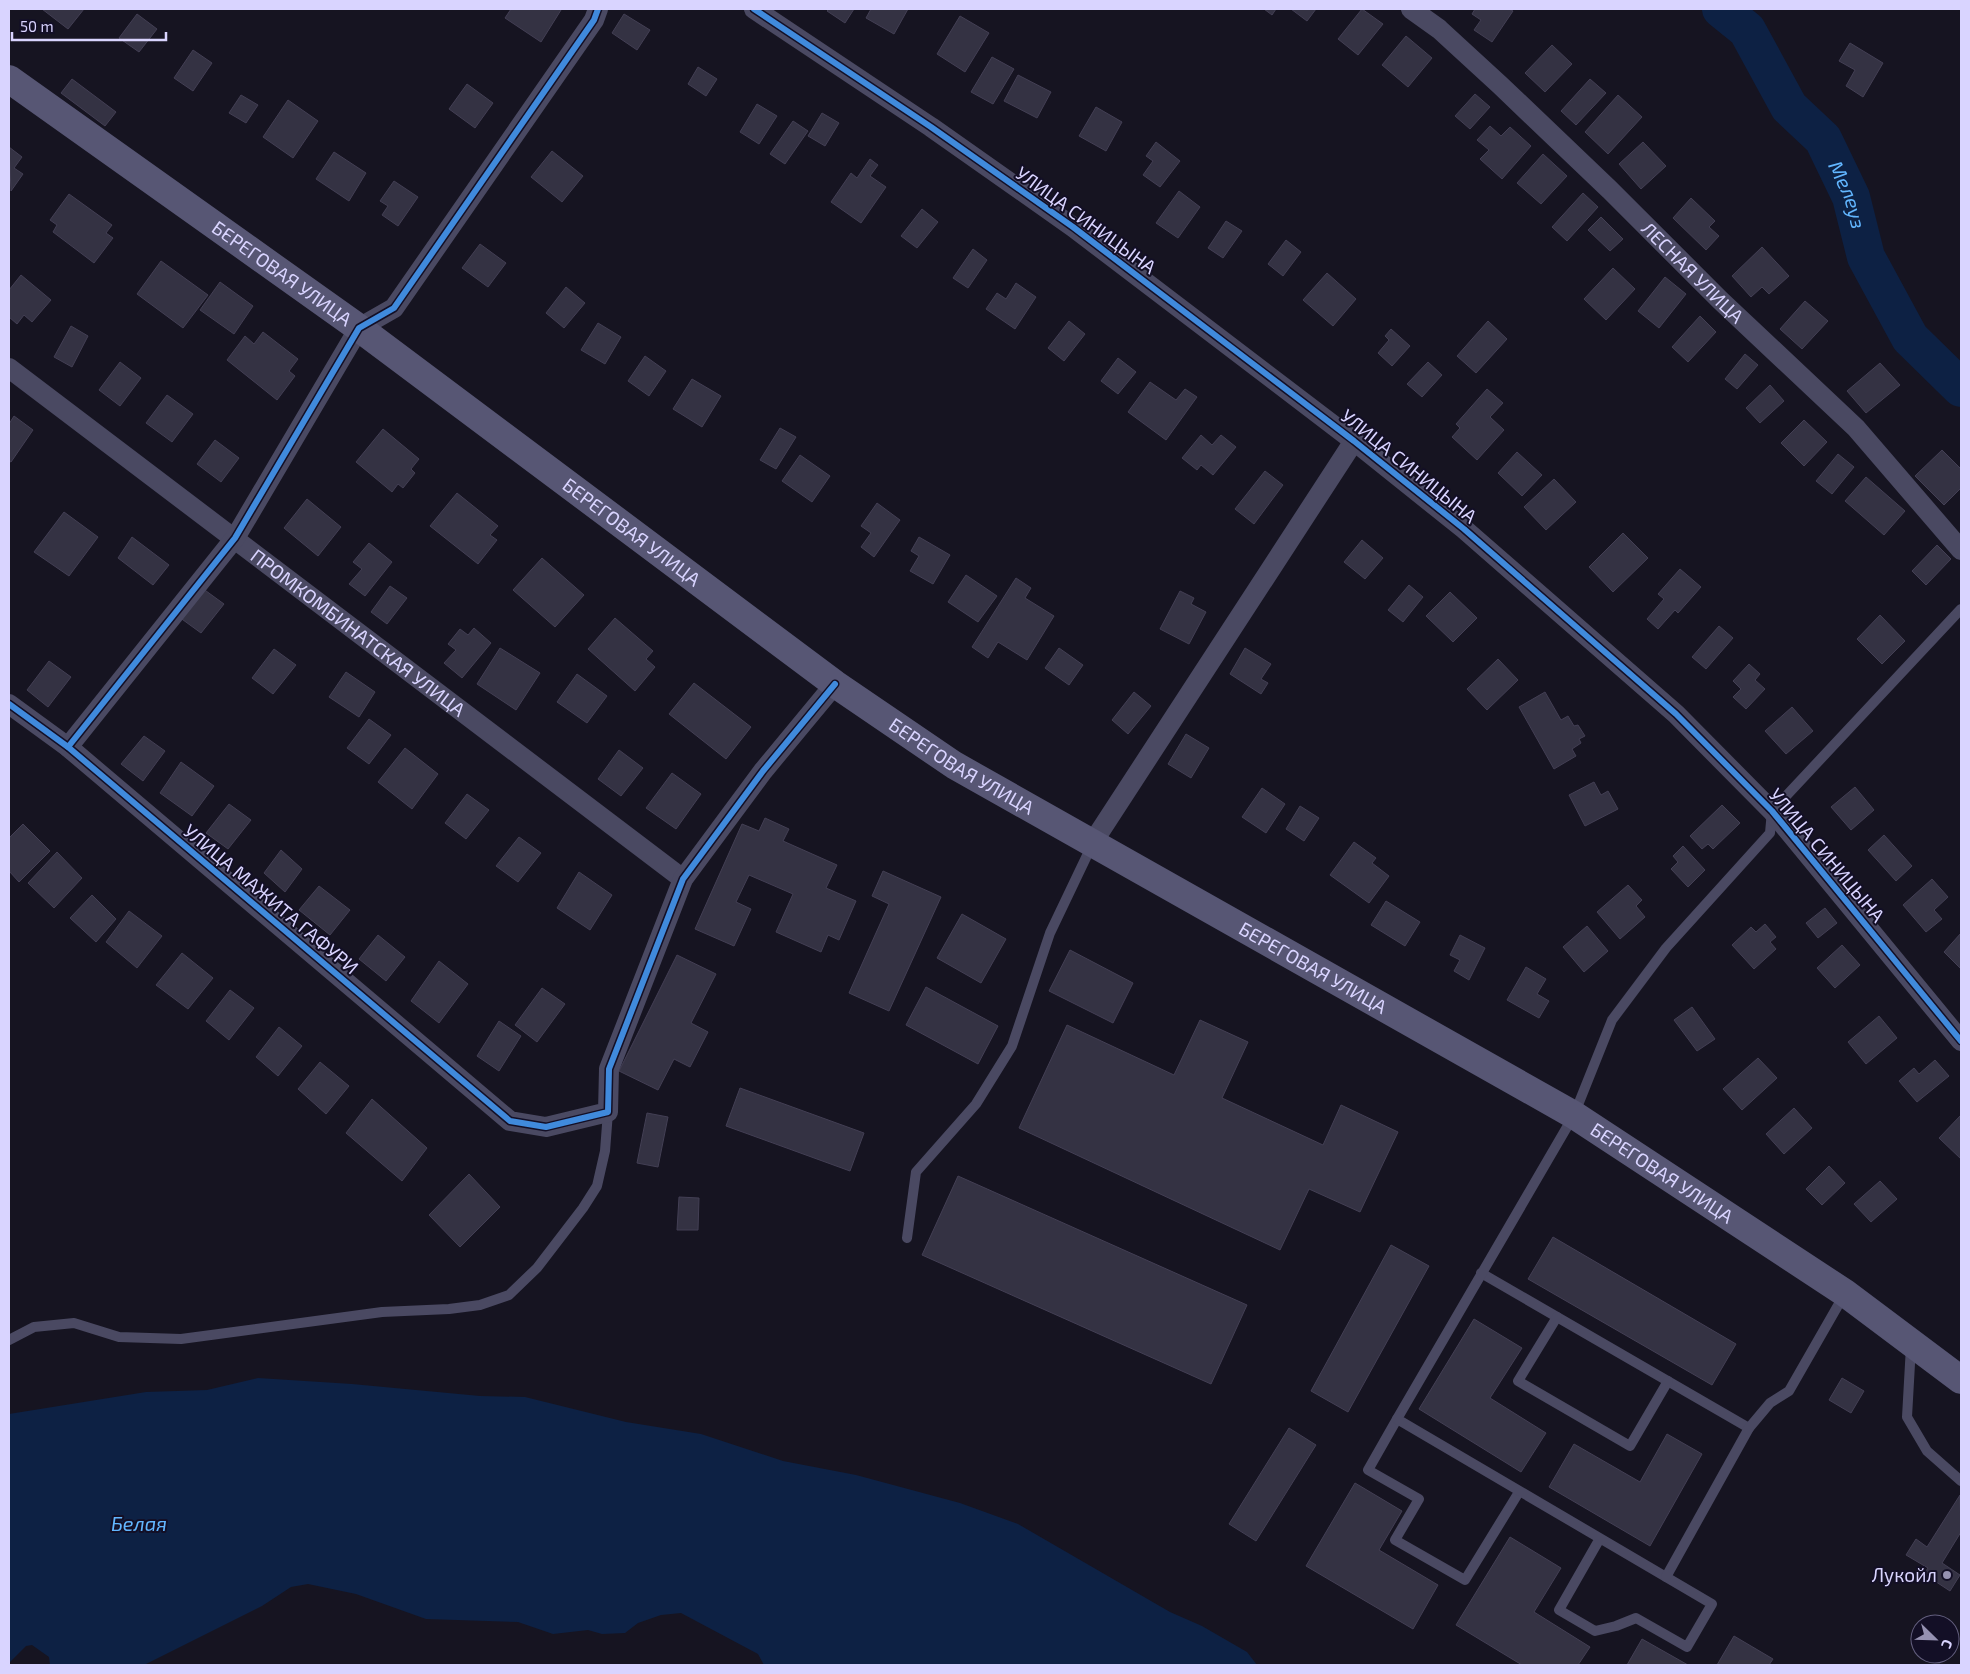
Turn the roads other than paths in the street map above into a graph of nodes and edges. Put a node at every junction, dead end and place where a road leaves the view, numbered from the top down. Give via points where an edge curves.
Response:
1 (598, 9) edge
2 (754, 9) edge
3 (1411, 9) edge
4 (9, 80) edge
5 (359, 328) junction
6 (9, 368) edge
7 (1354, 441) junction
8 (235, 538) junction
9 (1961, 550) edge
10 (1961, 609) edge
11 (835, 684) junction
12 (9, 704) edge
13 (68, 747) junction
14 (1772, 811) junction
15 (1093, 842) junction
16 (683, 879) junction
17 (1961, 1041) edge
18 (608, 1112) junction
19 (1574, 1115) junction
20 (907, 1238) dead end
21 (1482, 1273) junction
22 (1845, 1292) junction
23 (1557, 1317) junction
24 (9, 1340) edge
25 (1911, 1342) junction
26 (1961, 1380) edge
27 (1668, 1381) junction
28 (1397, 1419) junction
29 (1749, 1428) junction
30 (1961, 1481) edge
31 (1519, 1492) junction
32 (1599, 1540) junction
33 (1666, 1577) junction

1 - 5 street via 594,20 394,308
2 - 7 street, УЛИЦА СИНИЦЫНА via 1073,227
3 - 9 street, ЛЕСНАЯ УЛИЦА via 1439,29 1500,85 1856,428
4 - 5 main road, БЕРЕГОВАЯ УЛИЦА
5 - 8 street
5 - 11 main road, БЕРЕГОВАЯ УЛИЦА
6 - 8 street, ПРОМКОМБИНАТСКАЯ УЛИЦА
7 - 14 street, УЛИЦА СИНИЦЫНА via 1464,529 1676,714
7 - 15 street
8 - 13 street
8 - 16 street, ПРОМКОМБИНАТСКАЯ УЛИЦА
10 - 14 lane
11 - 15 main road, БЕРЕГОВАЯ УЛИЦА via 954,765
11 - 16 street via 763,772
12 - 13 street, УЛИЦА МАЖИТА ГАФУРИ
13 - 18 street, УЛИЦА МАЖИТА ГАФУРИ via 510,1120 546,1128
14 - 17 street, УЛИЦА СИНИЦЫНА
14 - 19 lane via 1770,833 1666,948 1612,1020
15 - 19 main road, БЕРЕГОВАЯ УЛИЦА
15 - 20 lane via 1050,933 1012,1046 976,1104 916,1172
16 - 18 street via 608,1069
18 - 24 lane via 605,1151 597,1186 537,1268 510,1295 480,1305 382,1312 181,1339 119,1337 74,1324 34,1326
19 - 21 lane
19 - 22 main road, БЕРЕГОВАЯ УЛИЦА
21 - 23 lane
21 - 28 lane
22 - 25 main road, БЕРЕГОВАЯ УЛИЦА
22 - 29 lane via 1789,1391 1770,1403
23 - 27 lane
23 - 27 lane via 1518,1382 1630,1446
25 - 26 main road, БЕРЕГОВАЯ УЛИЦА
25 - 30 lane via 1907,1417 1927,1451
27 - 29 lane
28 - 31 lane
28 - 31 lane via 1368,1470 1419,1499 1395,1540 1465,1580
29 - 33 lane
31 - 32 lane
32 - 33 lane
32 - 33 lane via 1559,1610 1595,1631 1636,1618 1688,1648 1712,1604

